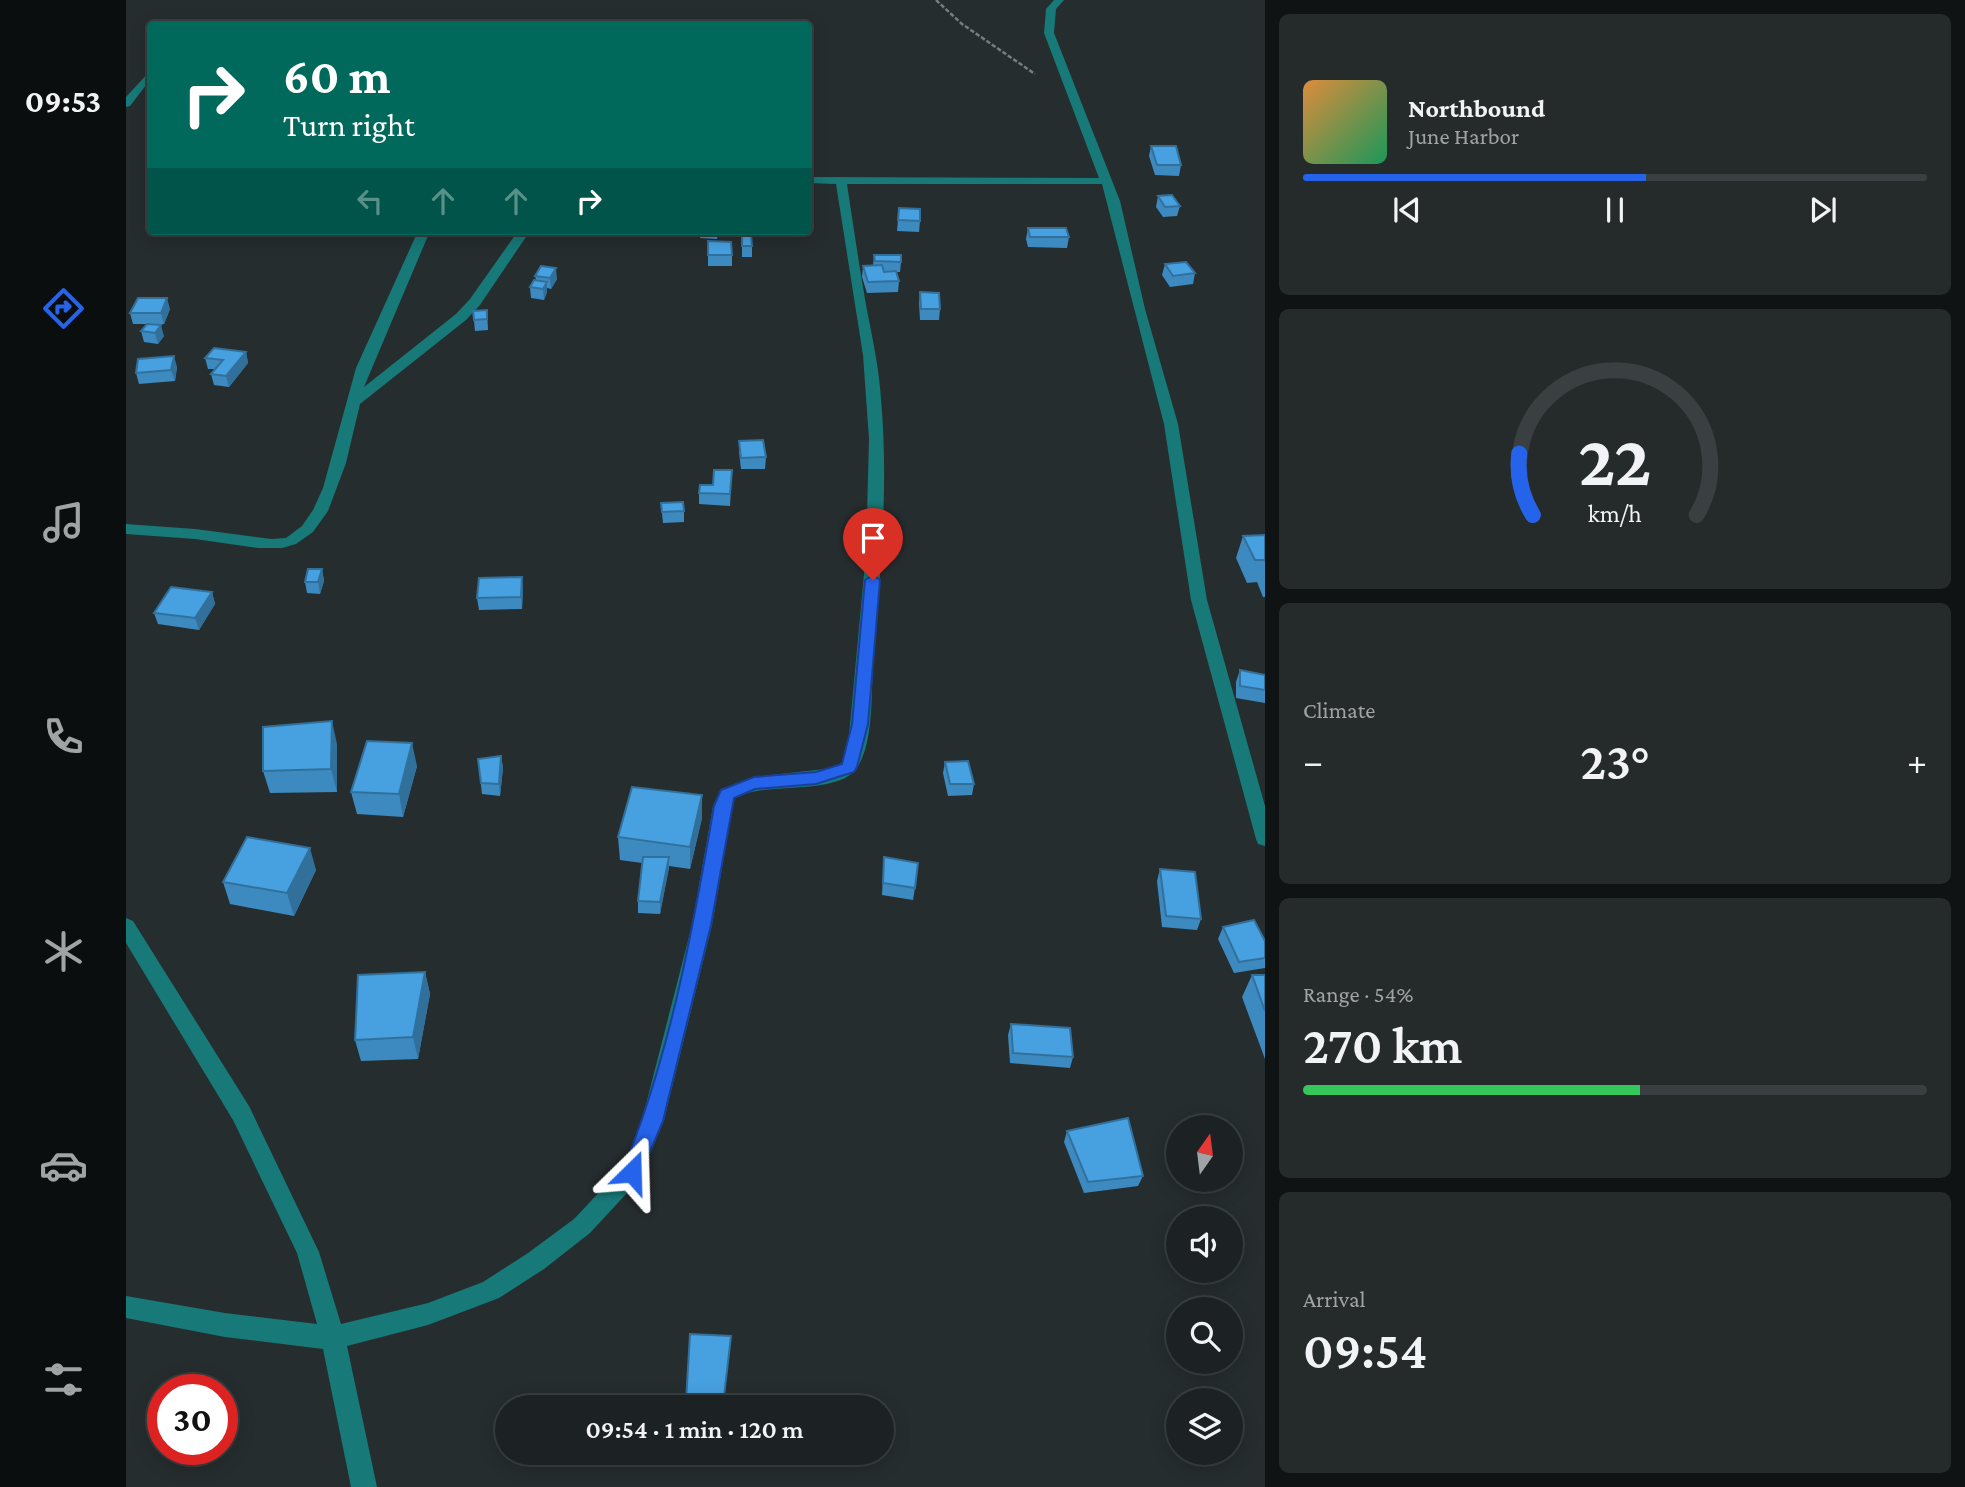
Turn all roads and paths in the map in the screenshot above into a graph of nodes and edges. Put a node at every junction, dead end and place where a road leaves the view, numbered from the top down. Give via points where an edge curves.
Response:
1 (936, 0) edge
2 (1059, 0) edge
3 (147, 78) edge
4 (1075, 98) junction
5 (126, 104) edge
6 (841, 179) junction
7 (812, 180) edge
8 (1107, 181) junction
9 (422, 235) edge
10 (521, 235) edge
11 (355, 401) junction
12 (126, 530) edge
13 (1265, 839) edge
14 (126, 926) edge
15 (126, 1307) edge
16 (333, 1338) junction
17 (364, 1487) edge

1 - 4 path via 1013,61
2 - 4 street via 1051,9 1049,33
3 - 5 street
4 - 8 street
6 - 7 street
6 - 8 street
6 - 16 street via 871,362 876,443 873,580 862,711 849,767 816,778 754,783 727,794 702,925 653,1121 632,1172 582,1226 491,1290 428,1314
8 - 13 street via 1171,424 1199,600
9 - 11 street via 362,371
10 - 11 street via 461,317
11 - 12 street via 325,500 305,530 292,540 268,543
14 - 16 street via 241,1113 308,1252
15 - 16 street
16 - 17 street

